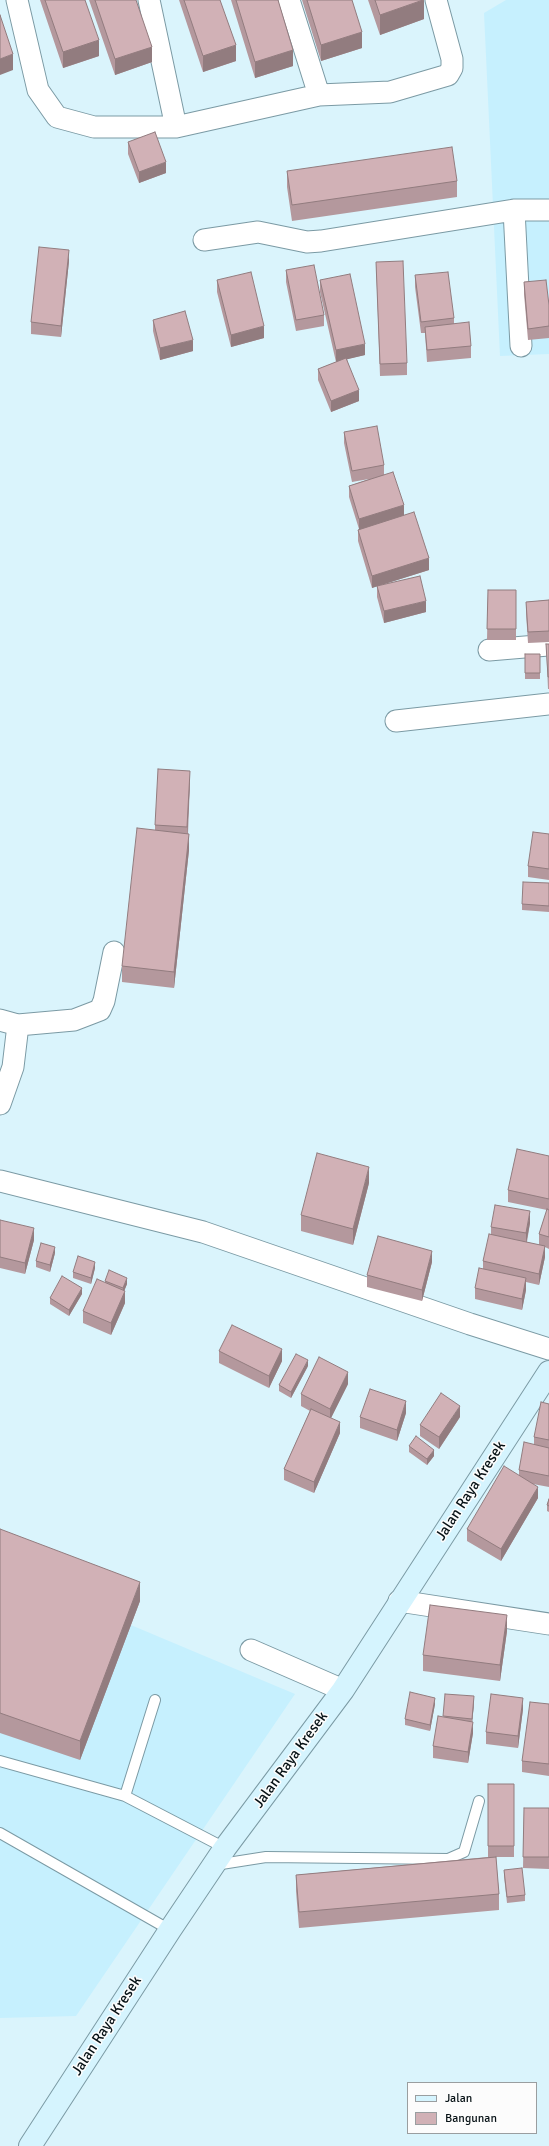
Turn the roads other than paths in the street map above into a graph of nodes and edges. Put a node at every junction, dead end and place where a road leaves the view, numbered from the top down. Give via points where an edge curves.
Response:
1 (17, 0) edge
2 (149, 0) edge
3 (289, 0) edge
4 (436, 0) edge
5 (319, 95) junction
6 (176, 127) junction
7 (514, 210) junction
8 (549, 210) edge
9 (204, 240) dead end
10 (521, 346) dead end
11 (549, 645) edge
12 (489, 650) dead end
13 (549, 704) edge
14 (396, 721) dead end
15 (114, 952) dead end
16 (9, 1022) edge
17 (0, 1104) edge
18 (0, 1181) edge
19 (549, 1349) edge
20 (549, 1372) edge
21 (399, 1601) junction
22 (549, 1624) edge
23 (251, 1650) dead end
24 (343, 1690) junction
25 (155, 1700) dead end
26 (0, 1761) edge
27 (125, 1796) junction
28 (479, 1801) dead end
29 (0, 1833) edge
30 (220, 1857) junction
31 (170, 1930) junction
32 (30, 2146) edge

1 - 6 street via 38,90 57,117 94,127
2 - 6 street
3 - 5 street
4 - 5 street via 452,59 452,68 448,76 390,92
5 - 6 street
7 - 8 street
7 - 9 street via 321,241 307,242 258,232
7 - 10 street
11 - 12 street
13 - 14 street
15 - 16 street via 100,1010 74,1020
16 - 17 street via 13,1067
18 - 19 street via 203,1232
20 - 21 main road, Jalan Raya Kresek
21 - 22 street
21 - 24 main road, Jalan Raya Kresek
23 - 24 street
24 - 30 main road, Jalan Raya Kresek
25 - 27 lane
26 - 27 lane
27 - 30 lane
28 - 30 lane via 464,1852 448,1859
29 - 31 lane
30 - 31 main road, Jalan Raya Kresek
31 - 32 main road, Jalan Raya Kresek

